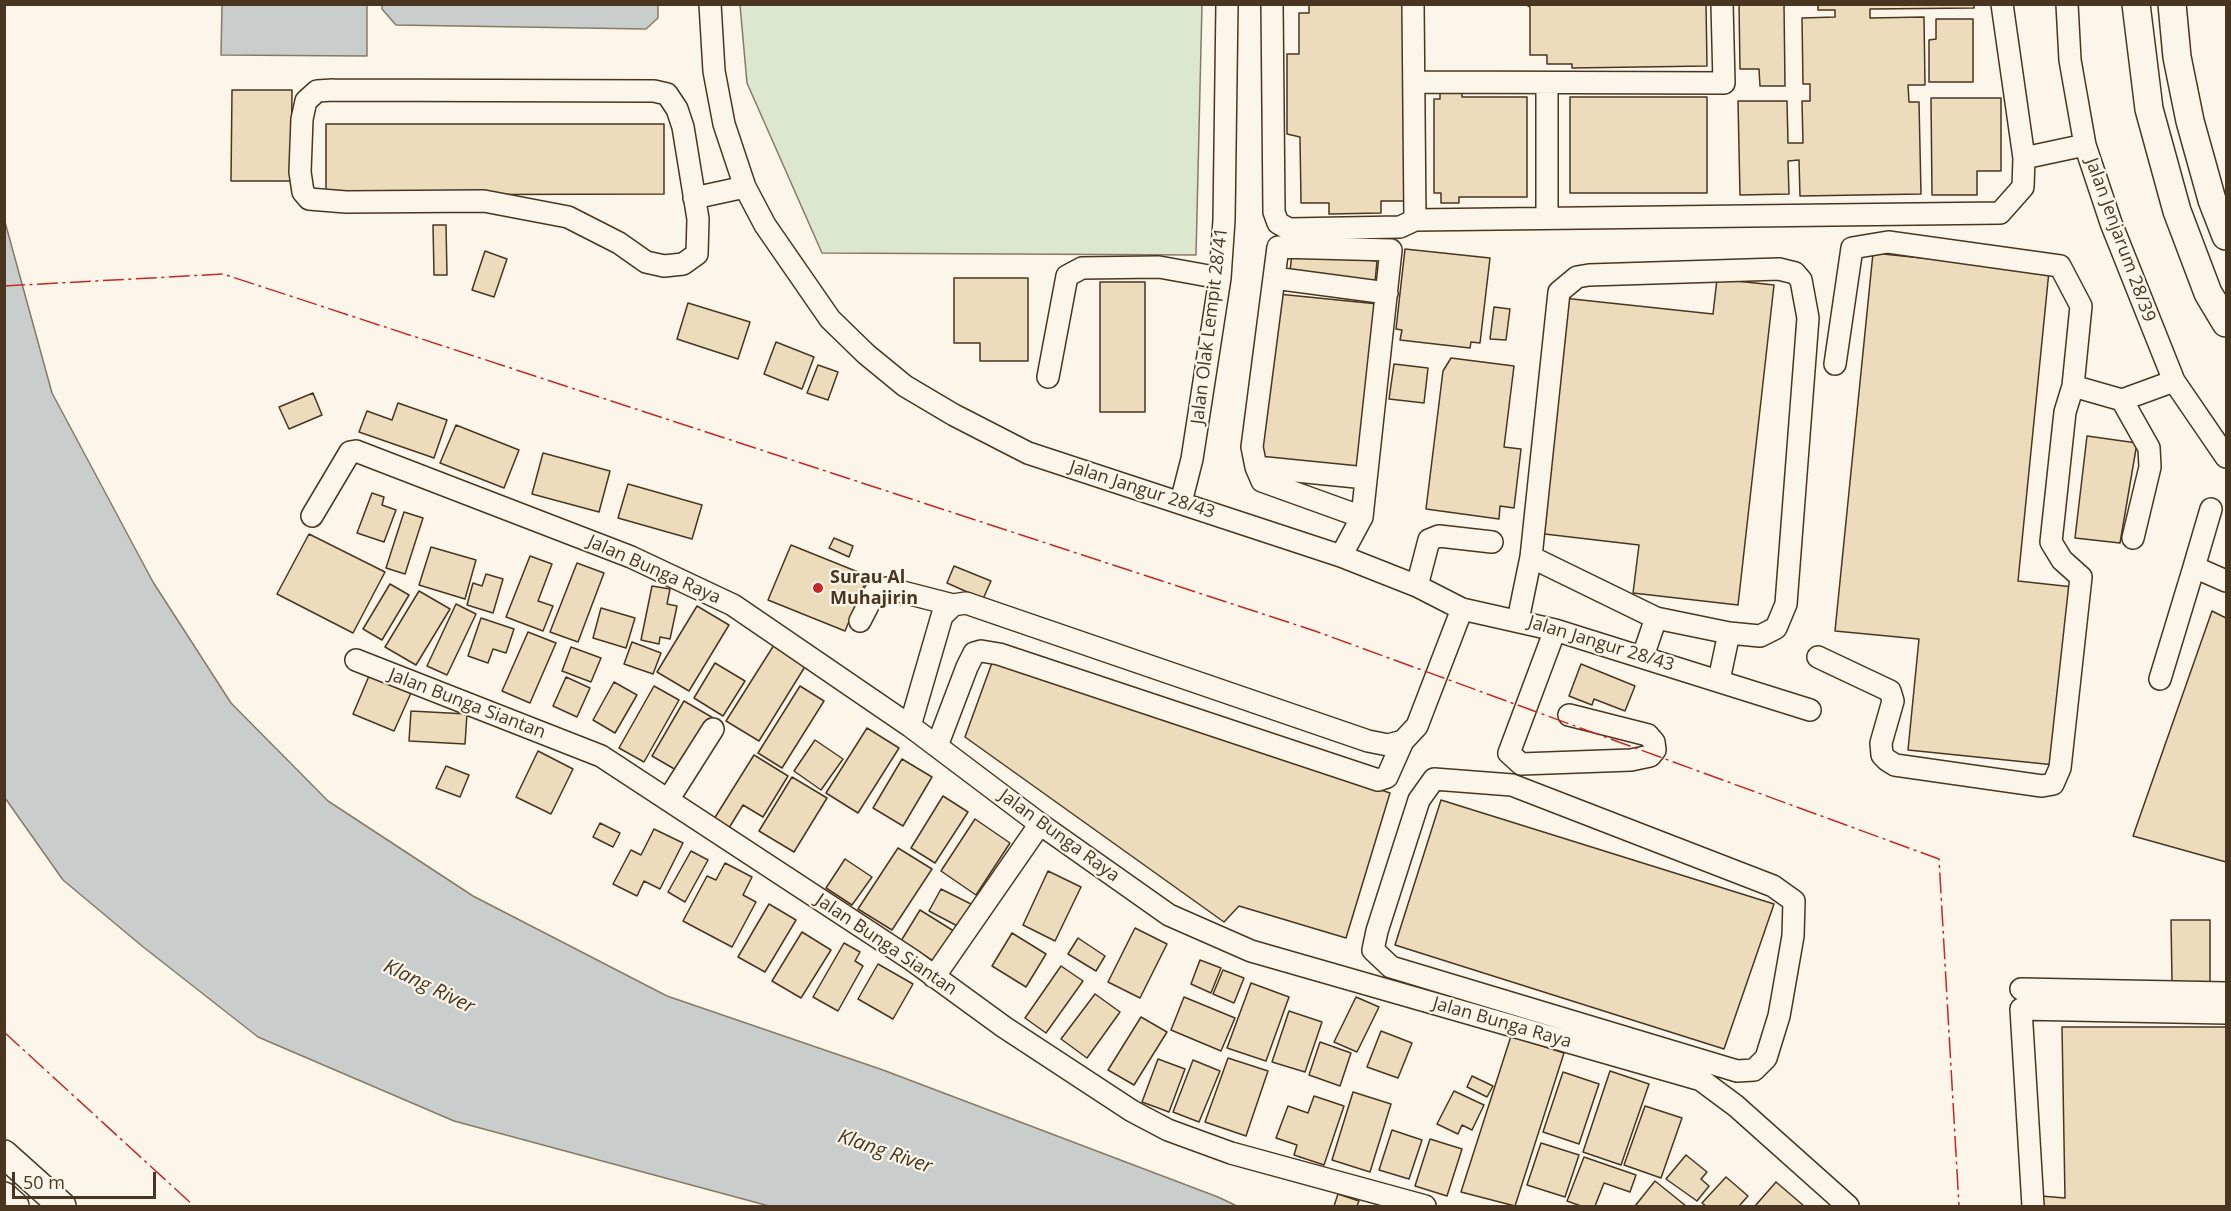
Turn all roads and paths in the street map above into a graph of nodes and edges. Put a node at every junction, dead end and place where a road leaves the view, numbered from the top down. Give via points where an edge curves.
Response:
1 (710, 4) edge
2 (1227, 4) edge
3 (1272, 4) edge
4 (1413, 4) edge
5 (1722, 4) edge
6 (2002, 4) edge
7 (2067, 4) edge
8 (2136, 4) edge
9 (2172, 4) edge
10 (1414, 82) junction
11 (1546, 82) junction
12 (2085, 145) junction
13 (2024, 158) junction
14 (744, 187) junction
15 (694, 198) junction
16 (1548, 217) junction
17 (1415, 220) junction
18 (2226, 236) edge
19 (1220, 278) junction
20 (1274, 278) junction
21 (1387, 293) junction
22 (2226, 323) edge
23 (1835, 364) dead end
24 (1047, 377) dead end
25 (2174, 381) junction
26 (2073, 386) junction
27 (2121, 400) junction
28 (2226, 457) edge
29 (1256, 467) junction
30 (1366, 478) junction
31 (1181, 502) junction
32 (2211, 509) dead end
33 (312, 516) dead end
34 (1362, 517) junction
35 (2133, 538) dead end
36 (1492, 542) dead end
37 (1341, 556) junction
38 (1531, 557) junction
39 (2194, 567) junction
40 (2226, 581) edge
41 (1417, 586) junction
42 (953, 605) junction
43 (1462, 609) junction
44 (1656, 618) junction
45 (1518, 620) junction
46 (860, 621) dead end
47 (1555, 630) junction
48 (1729, 633) junction
49 (1643, 656) junction
50 (1818, 657) dead end
51 (356, 660) dead end
52 (2160, 679) dead end
53 (1719, 680) junction
54 (1810, 710) dead end
55 (1569, 716) dead end
56 (910, 726) junction
57 (713, 729) dead end
58 (1404, 741) junction
59 (937, 746) junction
60 (1521, 764) junction
61 (1512, 785) junction
62 (668, 800) junction
63 (1040, 824) junction
64 (934, 976) junction
65 (2021, 989) dead end
66 (2226, 993) edge
67 (2153, 1002) junction
68 (2226, 1013) edge
69 (4, 1154) edge
70 (4, 1196) edge
71 (15, 1206) edge
72 (62, 1206) edge
73 (1425, 1206) edge
74 (1848, 1206) edge
75 (2033, 1206) edge

1 - 14 street, Jalan Jangur 28/43 via 718,92
2 - 19 street, Jalan Olak Lempit 28/41
3 - 17 street via 1274,212 1278,223 1289,229 1400,227
4 - 10 street
5 - 11 street via 1724,83
6 - 13 street
7 - 12 street, Jalan Jenjarum 28/39 via 2070,60
8 - 22 main road via 2149,109 2177,211 2208,293
9 - 18 main road via 2177,57 2190,121
10 - 11 street
10 - 17 street
11 - 16 street
12 - 13 street
12 - 25 street, Jalan Jenjarum 28/39 via 2111,223
13 - 16 street via 2023,187 2000,213
14 - 15 street
14 - 31 street, Jalan Jangur 28/43 via 765,225 830,319 905,386 1028,453
15 - 15 street via 677,109 667,94 333,90 317,91 306,101 300,172 303,192 320,202 484,201 568,217 646,262 664,266 683,264 697,254
16 - 17 street
19 - 24 street via 1159,267 1082,268 1067,276
19 - 31 street, Jalan Olak Lempit 28/41 via 1192,459
20 - 21 street
20 - 21 street via 1278,247 1391,250
20 - 29 street via 1252,447
21 - 30 street
23 - 26 street via 1852,248 1887,242 2060,266 2081,306
25 - 27 street
25 - 28 street, Jalan Jenjarum 28/39
26 - 27 street
26 - 50 street via 2065,412 2051,542 2062,560 2081,577 2060,768 2053,784 2042,786 1895,765 1882,754 1881,743 1893,701 1890,691
27 - 35 street via 2149,448 2150,467
29 - 30 street
29 - 34 street via 1262,482
30 - 34 street
31 - 37 street, Jalan Jangur 28/43
32 - 39 street
33 - 56 street, Jalan Bunga Raya via 350,452 356,451 631,557 733,605
34 - 37 street
36 - 41 street via 1439,536 1429,540
37 - 41 street, Jalan Jangur 28/43
38 - 44 street
38 - 45 street
38 - 48 street via 1559,292 1577,277 1589,275 1779,269 1795,273 1801,280 1808,318 1786,604 1776,627 1760,636
39 - 40 street
39 - 52 street
41 - 43 street, Jalan Jangur 28/43
42 - 46 street via 887,588 876,590
42 - 56 street via 942,616
42 - 58 street via 980,607 1368,741 1389,745
43 - 45 street, Jalan Jangur 28/43
43 - 58 street via 1417,726
44 - 48 street
44 - 49 street
45 - 47 street, Jalan Jangur 28/43
47 - 49 street, Jalan Jangur 28/43
47 - 60 street via 1509,753
48 - 53 street
49 - 53 street, Jalan Jangur 28/43
51 - 62 street, Jalan Bunga Siantan via 601,756
53 - 54 street, Jalan Jangur 28/43
55 - 60 street via 1648,735 1655,750 1650,756 1631,760
56 - 59 street, Jalan Bunga Raya
57 - 62 street
58 - 59 street via 1387,777 1378,780 981,651 974,653 967,667
59 - 63 street, Jalan Bunga Raya
60 - 61 street
61 - 61 street via 1434,779 1419,800 1372,950 1391,967 1737,1071 1754,1070 1766,1058 1779,1016 1793,936 1794,901 1773,886
62 - 64 street, Jalan Bunga Siantan
63 - 64 street
63 - 74 street, Jalan Bunga Raya via 1168,915 1251,951 1701,1080 1736,1106
64 - 73 street, Jalan Bunga Siantan via 1078,1076 1168,1130 1231,1153
65 - 67 street
66 - 67 street
67 - 68 street
67 - 75 street via 2021,1009
69 - 72 main road
70 - 71 main road

